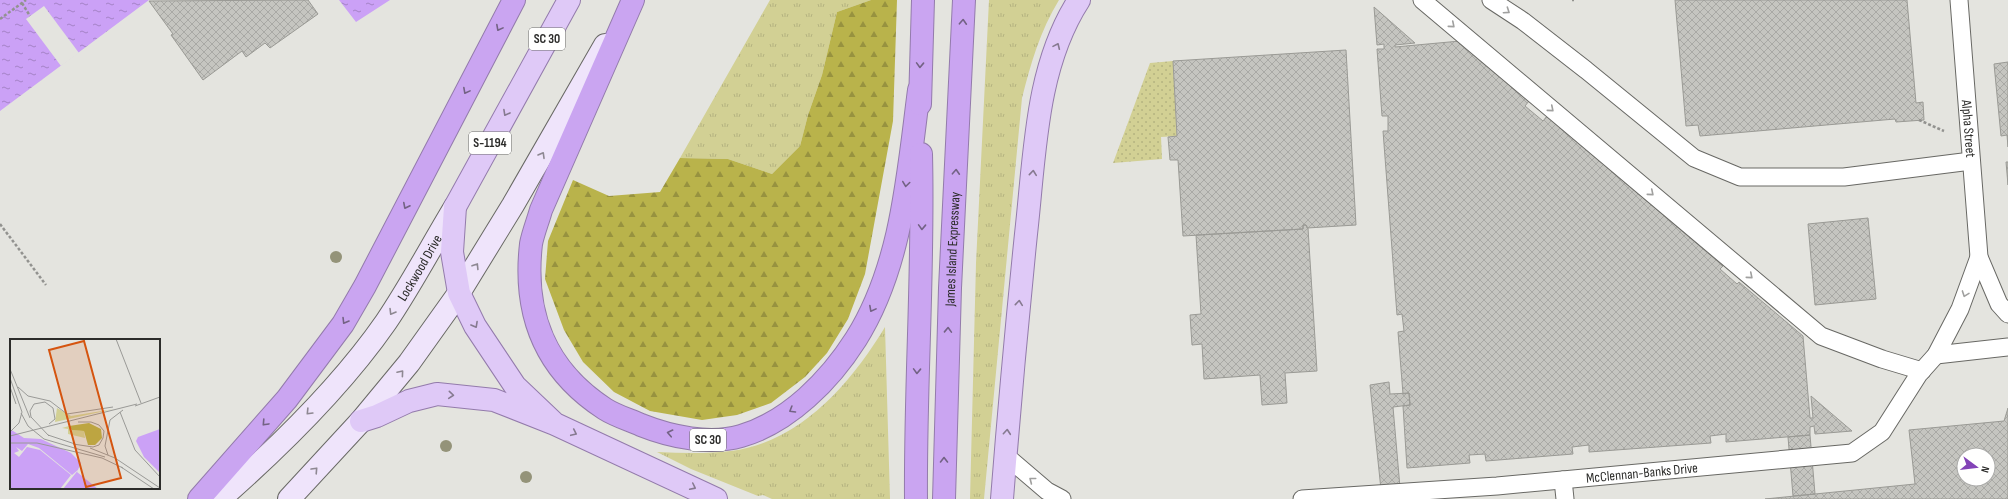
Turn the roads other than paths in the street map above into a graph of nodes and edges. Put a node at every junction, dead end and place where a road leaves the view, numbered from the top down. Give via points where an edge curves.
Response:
1 (514, 0) edge
2 (569, 0) edge
3 (632, 0) edge
4 (923, 0) edge
5 (964, 0) edge
6 (1079, 0) edge
7 (1422, 0) edge
8 (1491, 0) edge
9 (1959, 0) edge
10 (525, 79) joint
11 (920, 90) junction
12 (578, 107) junction
13 (1971, 161) junction
14 (455, 207) junction
15 (1979, 257) junction
16 (459, 293) junction
17 (2008, 314) edge
18 (2008, 347) edge
19 (1936, 355) junction
20 (1922, 371) junction
21 (361, 421) junction
22 (555, 424) junction
23 (1006, 456) junction
24 (1563, 480) junction
25 (199, 499) edge
26 (220, 499) edge
27 (289, 499) edge
28 (716, 499) edge
29 (916, 499) edge
30 (944, 499) edge
31 (1002, 499) edge
32 (1062, 499) edge
33 (1302, 499) edge
34 (1565, 499) edge

1 -> 25 highway via 343,324 287,399
2 - 10 main road, Lockwood Drive / SC 30
3 - 12 highway
4 -> 11 highway, SC 30
30 -> 5 highway, James Island Expressway via 950,288
23 -> 6 main road via 1014,351 1038,124 1049,63
7 -> 20 lane via 1821,336
8 -> 13 lane via 1523,21 1694,158 1740,177 1844,177
9 - 13 lane, Alpha Street
10 -> 14 main road, Lockwood Drive / S-1194
11 -> 12 highway, SC 30 via 904,204 893,248 876,301 855,340 824,380 801,404 771,423 741,436 706,441 653,430 606,410 577,387 550,356 537,328 529,280 532,242
11 -> 29 highway, SC 30 via 922,206 915,421
16 -> 12 main road
13 - 15 lane, Alpha Street
14 - 16 main road via 452,252
14 -> 26 main road, Lockwood Drive / S-1194 via 386,322 356,360 324,398
15 - 17 lane, Alpha Street via 1999,304
15 -> 19 lane, Alpha Street via 1960,309
21 -> 16 main road via 409,363
16 -> 22 main road via 475,326 515,386
18 - 19 lane
19 - 20 lane, McClennan-Banks Drive
20 - 24 lane, McClennan-Banks Drive via 1882,432 1852,453
21 -> 22 main road via 378,416 408,401 436,394 494,400
27 -> 21 main road
22 -> 28 main road
23 - 31 main road
32 -> 23 lane via 1047,491
24 - 33 lane, McClennan-Banks Drive
24 - 34 lane

